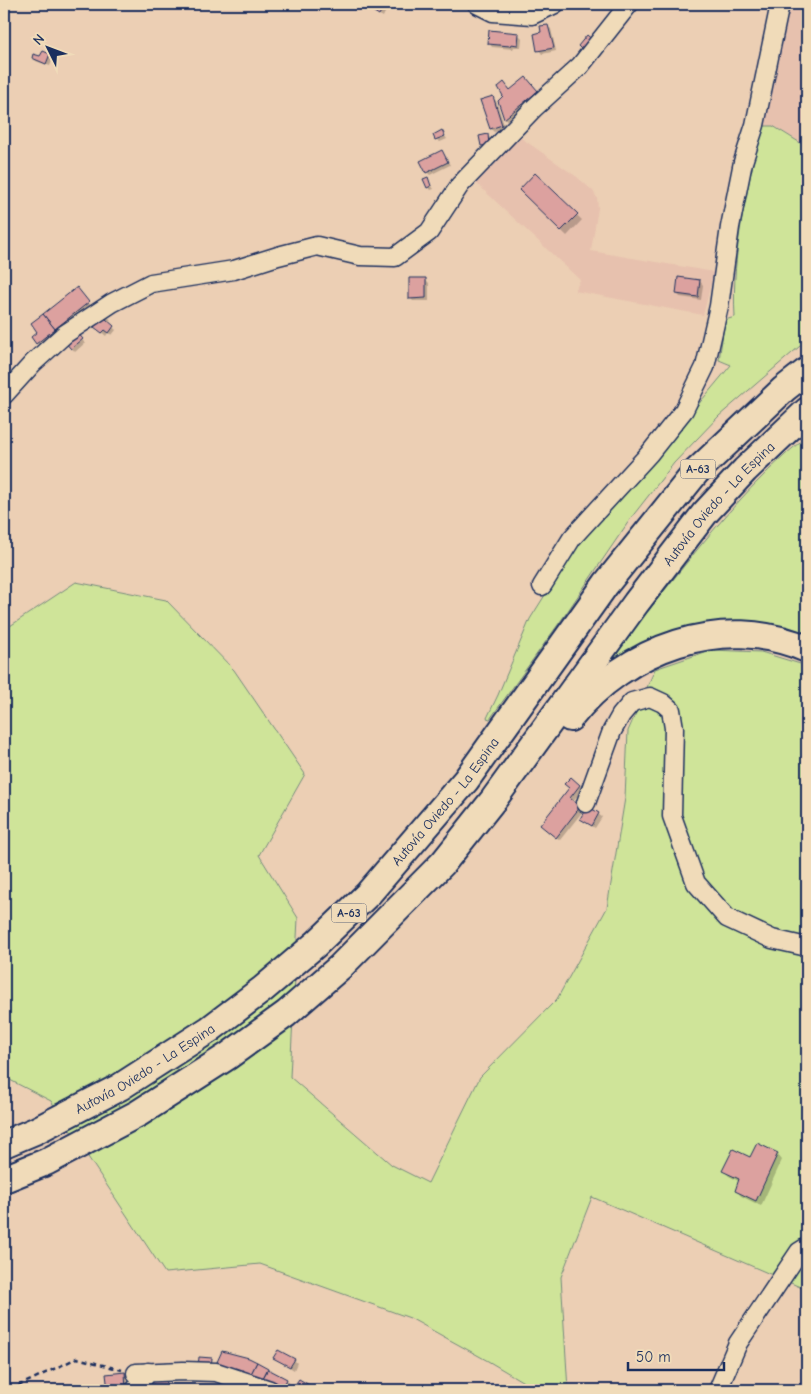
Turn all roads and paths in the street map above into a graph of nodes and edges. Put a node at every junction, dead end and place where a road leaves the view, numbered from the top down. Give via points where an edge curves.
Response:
1 (477, 4) edge
2 (555, 4) edge
3 (629, 4) edge
4 (780, 4) edge
5 (807, 356) edge
6 (807, 371) edge
7 (4, 395) edge
8 (807, 411) edge
9 (606, 584) junction
10 (542, 586) dead end
11 (807, 649) edge
12 (586, 803) dead end
13 (443, 864) junction
14 (807, 947) edge
15 (4, 1144) edge
16 (4, 1179) edge
17 (807, 1247) edge
18 (140, 1379) edge
19 (10, 1390) edge
20 (270, 1390) edge
21 (718, 1390) edge

1 - 2 street via 493,12 532,15
3 - 7 street via 580,66 534,108 460,186 429,232 395,257 360,256 317,246 234,270 151,283 112,303 65,334 32,363
4 - 10 street via 755,125 743,162 719,306 705,367 684,410 649,454 572,538
5 - 9 highway via 732,422 684,476 636,534
6 - 9 highway, Autovía Oviedo - La Espina / A-63 via 696,472
8 - 13 highway, Autovía Oviedo - La Espina / A-63 via 705,513
9 - 15 highway, Autovía Oviedo - La Espina / A-63 via 466,780 368,894 316,944 210,1029 120,1086
11 - 13 highway via 761,635 725,634 663,648 635,661 581,704 483,827
12 - 14 street via 621,715 632,702 650,697 663,703 671,710 674,728 672,816 696,883 728,918 772,939
13 - 16 highway, Autovía Oviedo - La Espina / A-63 via 340,967 286,1014 228,1056 139,1113 46,1162
17 - 21 street via 799,1252 738,1343
18 - 19 path via 77,1358
18 - 20 street via 216,1372

